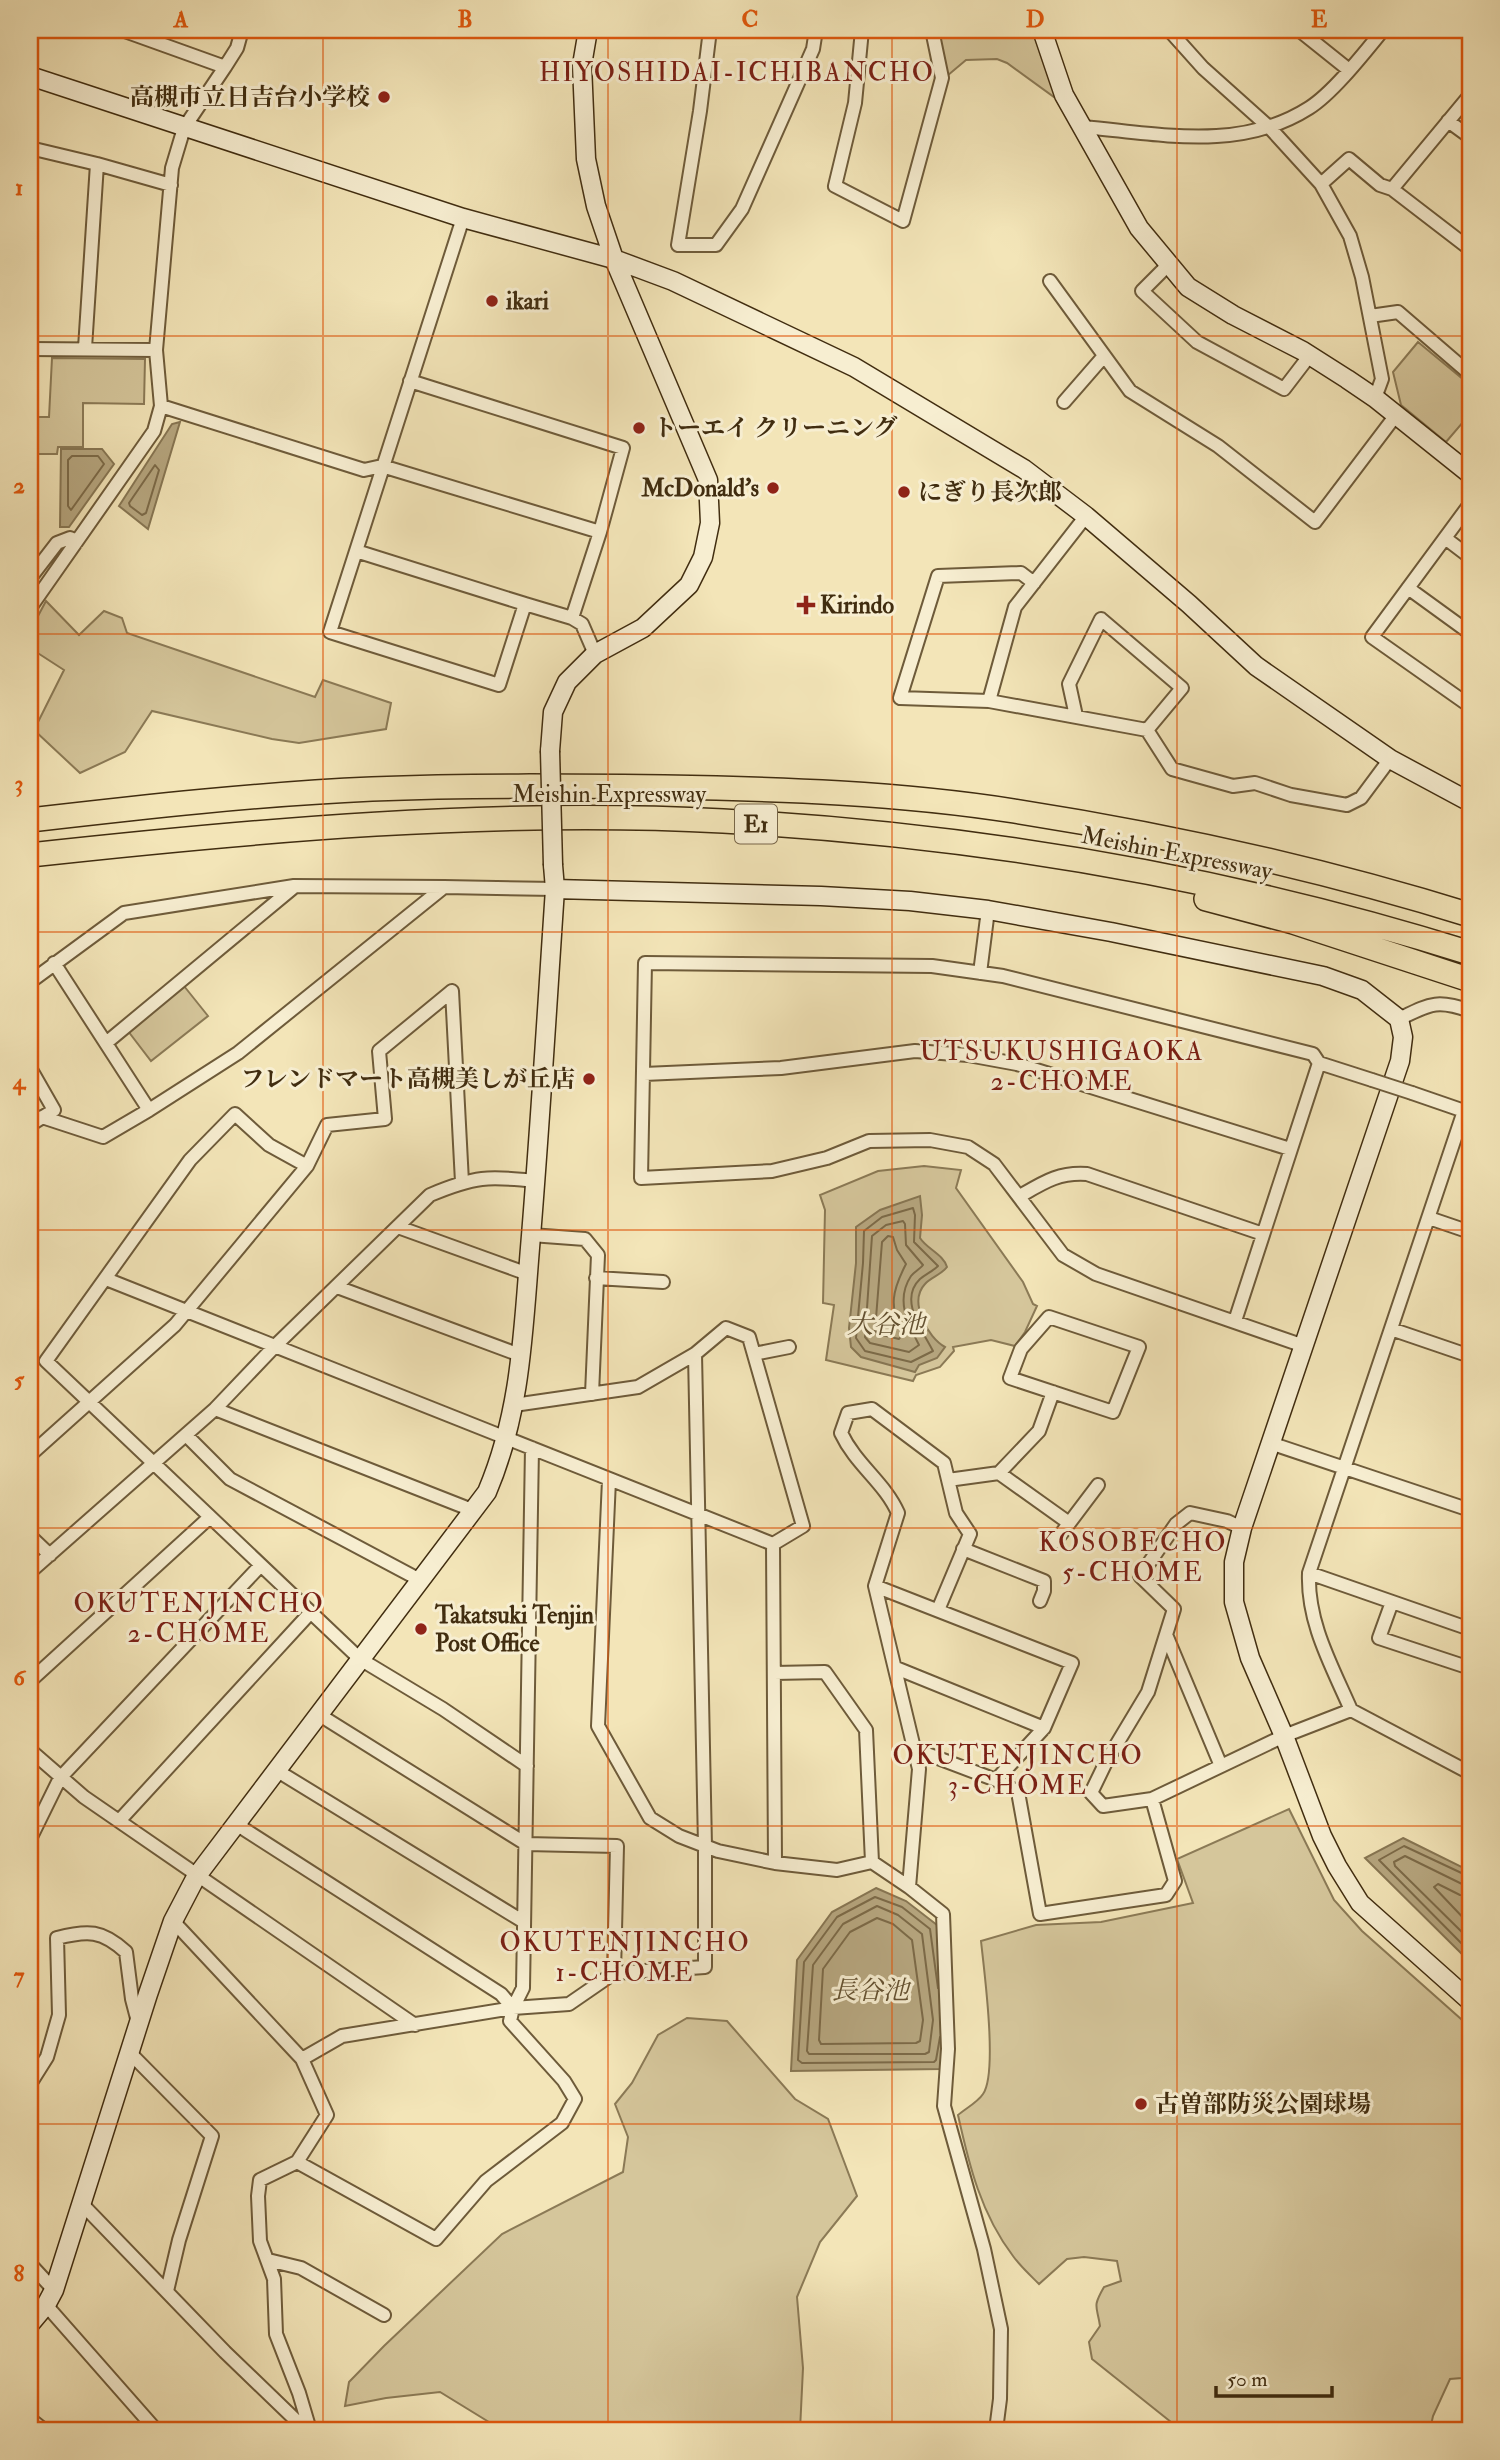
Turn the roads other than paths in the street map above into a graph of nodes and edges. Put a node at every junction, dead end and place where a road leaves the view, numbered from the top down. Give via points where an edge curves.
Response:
1 (122, 30) edge
2 (242, 30) edge
3 (589, 30) edge
4 (710, 30) edge
5 (816, 30) edge
6 (862, 30) edge
7 (932, 30) edge
8 (1042, 30) edge
9 (1169, 30) edge
10 (1299, 30) edge
11 (1383, 30) edge
12 (225, 67) junction
13 (1349, 70) junction
14 (30, 76) edge
15 (1470, 95) edge
16 (1448, 121) junction
17 (1084, 127) junction
18 (184, 128) junction
19 (1270, 128) junction
20 (1470, 138) edge
21 (30, 148) edge
22 (97, 164) junction
23 (1321, 184) junction
24 (171, 185) junction
25 (1392, 189) junction
26 (463, 218) junction
27 (1470, 248) edge
28 (614, 259) junction
29 (1169, 264) junction
30 (1050, 281) dead end
31 (1370, 316) junction
32 (85, 348) junction
33 (30, 349) edge
34 (156, 350) junction
35 (1310, 355) junction
36 (1104, 356) junction
37 (1470, 374) edge
38 (410, 381) junction
39 (1375, 398) junction
40 (1064, 402) dead end
41 (161, 406) junction
42 (1396, 415) junction
43 (382, 466) junction
44 (1470, 474) edge
45 (1470, 504) edge
46 (1086, 516) junction
47 (600, 532) junction
48 (1445, 538) junction
49 (78, 541) junction
50 (356, 551) junction
51 (1470, 557) edge
52 (30, 578) edge
53 (1034, 583) junction
54 (1408, 588) junction
55 (525, 604) junction
56 (30, 608) edge
57 (572, 618) junction
58 (1470, 633) edge
59 (595, 654) junction
60 (989, 701) junction
61 (1470, 706) edge
62 (1076, 716) junction
63 (1147, 730) junction
64 (1390, 759) junction
65 (747, 788) junction
66 (1470, 802) edge
67 (30, 820) edge
68 (721, 821) junction
69 (30, 855) edge
70 (294, 886) junction
71 (444, 887) junction
72 (555, 889) junction
73 (1470, 901) edge
74 (988, 910) junction
75 (1470, 915) edge
76 (1470, 953) edge
77 (54, 963) junction
78 (980, 973) junction
79 (1470, 980) edge
80 (30, 982) edge
81 (1470, 1011) edge
82 (1399, 1019) junction
83 (106, 1043) junction
84 (1319, 1063) junction
85 (30, 1068) edge
86 (644, 1073) junction
87 (149, 1110) junction
88 (1467, 1112) edge
89 (42, 1118) junction
90 (30, 1125) edge
91 (1290, 1149) junction
92 (307, 1166) junction
93 (536, 1181) junction
94 (462, 1182) junction
95 (1020, 1196) junction
96 (1429, 1218) junction
97 (398, 1227) junction
98 (1470, 1232) edge
99 (531, 1234) junction
100 (1263, 1234) junction
101 (528, 1274) junction
102 (596, 1278) junction
103 (106, 1279) junction
104 (663, 1282) dead end
105 (337, 1287) junction
106 (187, 1311) junction
107 (1235, 1321) junction
108 (1391, 1329) junction
109 (275, 1346) junction
110 (1304, 1346) junction
111 (789, 1348) dead end
112 (695, 1353) junction
113 (754, 1354) junction
114 (520, 1355) junction
115 (1470, 1356) edge
116 (1053, 1392) junction
117 (592, 1394) junction
118 (90, 1403) junction
119 (514, 1405) junction
120 (215, 1409) junction
121 (186, 1435) junction
122 (507, 1437) junction
123 (1270, 1443) junction
124 (532, 1448) junction
125 (30, 1454) edge
126 (154, 1463) junction
127 (1345, 1468) junction
128 (999, 1473) junction
129 (609, 1480) junction
130 (948, 1480) junction
131 (1098, 1485) dead end
132 (472, 1510) junction
133 (1470, 1510) edge
134 (699, 1514) junction
135 (211, 1517) junction
136 (1069, 1524) junction
137 (1242, 1528) junction
138 (30, 1536) edge
139 (1055, 1542) dead end
140 (773, 1544) junction
141 (963, 1549) junction
142 (50, 1555) junction
143 (261, 1565) junction
144 (30, 1572) edge
145 (1309, 1573) junction
146 (420, 1580) junction
147 (874, 1586) junction
148 (1040, 1601) dead end
149 (1392, 1602) junction
150 (938, 1610) junction
151 (311, 1612) junction
152 (1470, 1629) edge
153 (1167, 1637) junction
154 (360, 1659) junction
155 (896, 1668) junction
156 (1470, 1668) edge
157 (774, 1673) junction
158 (30, 1681) edge
159 (1351, 1710) junction
160 (318, 1714) junction
161 (1044, 1728) junction
162 (1284, 1736) junction
163 (914, 1749) junction
164 (30, 1750) edge
165 (527, 1766) junction
166 (1221, 1766) junction
167 (276, 1770) junction
168 (1470, 1773) edge
169 (60, 1778) junction
170 (996, 1780) junction
171 (1152, 1798) junction
172 (119, 1821) junction
173 (236, 1824) junction
174 (30, 1839) edge
175 (526, 1844) junction
176 (705, 1846) junction
177 (872, 1862) junction
178 (775, 1863) junction
179 (196, 1877) junction
180 (909, 1887) junction
181 (173, 1921) junction
182 (524, 1922) junction
183 (614, 1973) junction
184 (1470, 2001) edge
185 (513, 2008) junction
186 (139, 2022) junction
187 (415, 2025) junction
188 (129, 2052) junction
189 (302, 2059) junction
190 (30, 2084) edge
191 (297, 2162) junction
192 (81, 2203) junction
193 (268, 2260) junction
194 (30, 2264) edge
195 (167, 2291) junction
196 (50, 2297) junction
197 (384, 2315) dead end
198 (30, 2324) edge
199 (30, 2419) edge
200 (44, 2430) edge
201 (156, 2430) edge
202 (308, 2430) edge
203 (996, 2430) edge

1 - 12 street
2 - 12 street
3 - 28 street via 582,65 586,159
4 - 5 street via 678,245 716,245 741,209 813,49
6 - 7 street via 855,103 835,186 903,221 942,78
8 - 17 street via 1064,95
9 - 19 street via 1203,68
10 - 13 street
11 - 13 street
12 - 18 street
13 - 19 street via 1311,107
14 - 18 street
15 - 16 street
16 - 20 street
16 - 25 street
17 - 19 street via 1219,138
17 - 29 street via 1139,228
18 - 24 street
18 - 26 street
19 - 23 street
21 - 22 street
22 - 24 street
22 - 32 street
23 - 25 street via 1349,159 1380,185
23 - 31 street via 1349,236
24 - 34 street
25 - 27 street
26 - 28 street
26 - 38 street
28 - 46 street via 673,281 854,367 1024,469
28 - 59 street via 708,480 710,523 703,557 690,585 643,628
29 - 35 street via 1188,287
29 - 35 street via 1142,291 1197,342 1284,389
30 - 36 street
31 - 37 street via 1398,312
31 - 39 street via 1382,379
32 - 33 street
32 - 34 street
34 - 41 street
35 - 39 street
36 - 40 street
36 - 42 street via 1130,391 1218,446 1315,522
38 - 43 street
38 - 47 street via 623,448
39 - 42 street
41 - 43 street via 365,470
41 - 49 street via 154,431
42 - 44 street
43 - 47 street
43 - 50 street
45 - 48 street
46 - 53 street
46 - 64 street via 1256,666
47 - 57 street
48 - 51 street
48 - 54 street
49 - 52 street via 70,538 57,543
49 - 56 street
50 - 55 street
50 - 55 street via 330,632 499,685
53 - 60 street via 1015,607
53 - 60 street via 1021,573 939,576 900,698
54 - 58 street
54 - 61 street via 1372,637
55 - 57 street
57 - 59 street via 582,624
59 - 72 street, bridge via 567,682 553,712
60 - 62 street
62 - 63 street
62 - 63 street via 1069,684 1101,619 1182,688
63 - 64 street via 1172,769 1233,786 1255,783 1347,804 1361,798
64 - 66 street
65 - 67 highway, Meishin Expressway / E1 via 530,785 371,789
65 - 73 highway via 872,786 1015,799 1150,821 1279,849
65 - 75 highway, Meishin Expressway / E1 via 1012,810 1276,862
68 - 69 highway, Meishin Expressway / E1 via 486,820 366,825
68 - 76 highway, Meishin Expressway / E1 via 862,831 1131,868 1264,896
68 - 79 highway via 1126,880 1293,922
70 - 71 street
70 - 77 street via 124,913
70 - 83 street
71 - 72 street
71 - 87 street via 238,1053
72 - 74 street via 821,896
72 - 93 street
74 - 78 street
74 - 82 street via 1323,976 1362,990
77 - 80 street
77 - 83 street
78 - 84 street via 1313,1054
78 - 86 street via 932,966 645,963
81 - 82 street via 1452,1004 1430,1004
82 - 110 street via 1403,1037 1400,1061
83 - 87 street
84 - 88 street, bridge
84 - 91 street
85 - 89 street via 54,1110
86 - 91 street via 781,1068 915,1051 968,1055 1017,1064
86 - 95 street via 641,1178 772,1171 827,1158 869,1141 930,1140 968,1147 994,1164
87 - 89 street via 103,1137
88 - 96 street
89 - 90 street
91 - 100 street
92 - 94 street via 327,1125 384,1119 379,1051 452,991
92 - 103 street via 270,1145 235,1114 190,1160
92 - 106 street
93 - 94 street via 493,1176
93 - 99 street
94 - 97 street via 430,1195
95 - 100 street via 1069,1172 1087,1174
95 - 107 street via 1063,1255 1096,1274
96 - 98 street
96 - 108 street
97 - 101 street
97 - 105 street
99 - 101 street
99 - 102 street via 585,1239 598,1255
100 - 107 street
101 - 114 street
102 - 104 street
102 - 117 street
103 - 106 street
103 - 118 street via 46,1361
105 - 109 street
105 - 114 street
106 - 109 street
106 - 118 street
107 - 110 street
108 - 115 street
108 - 127 street
109 - 120 street
109 - 122 street
110 - 123 street
111 - 113 street
112 - 113 street via 726,1328 749,1337
112 - 117 street via 638,1387
112 - 134 street
113 - 140 street via 803,1526
114 - 119 street
116 - 116 street via 1010,1378 1021,1349 1049,1317 1139,1347 1113,1412
116 - 128 street via 1039,1431
117 - 119 street
118 - 125 street
118 - 126 street
119 - 122 street
120 - 121 street
120 - 132 street
121 - 126 street
121 - 146 street via 230,1479
122 - 124 street
122 - 132 street via 486,1492
123 - 127 street
123 - 137 street
124 - 129 street
124 - 165 street
126 - 135 street
126 - 142 street
127 - 133 street
127 - 145 street
128 - 130 street
128 - 136 street
129 - 134 street
129 - 176 street via 598,1726 650,1818
130 - 141 street via 956,1513 970,1534
130 - 147 street via 944,1463 872,1409 848,1413 841,1433 850,1452 892,1499 898,1513
131 - 136 street
132 - 146 street
134 - 140 street
134 - 176 street
135 - 143 street
135 - 158 street
136 - 139 street
137 - 153 street via 1190,1513 1140,1576 1174,1609
137 - 162 street via 1234,1562 1234,1602 1250,1658
138 - 142 street
140 - 157 street
141 - 148 street via 1044,1581
141 - 150 street
142 - 144 street
143 - 151 street
143 - 169 street
145 - 149 street
145 - 159 street via 1314,1625
146 - 154 street
147 - 150 street
147 - 155 street
149 - 152 street
149 - 156 street via 1379,1638
150 - 161 street via 1072,1662
151 - 154 street
151 - 172 street
153 - 166 street
153 - 171 street via 1148,1692 1091,1793 1103,1806
154 - 160 street
154 - 165 street
155 - 161 street
155 - 163 street
157 - 177 street via 825,1672 866,1730
157 - 178 street
159 - 162 street
159 - 168 street
160 - 167 street
160 - 175 street
161 - 170 street
162 - 166 street
162 - 184 street via 1322,1836 1360,1903
163 - 170 street
163 - 180 street via 919,1769
164 - 169 street
165 - 175 street
166 - 171 street
167 - 173 street
167 - 182 street
169 - 172 street
169 - 174 street
170 - 171 street via 1018,1792 1040,1914 1166,1895 1175,1881
172 - 179 street
173 - 179 street
173 - 185 street via 501,1994
175 - 182 street
175 - 183 street via 617,1846
176 - 178 street
176 - 183 street via 705,1966
177 - 178 street via 837,1870
177 - 180 street
179 - 181 street
179 - 187 street
180 - 203 street via 943,1914 948,2049 944,2105 1001,2329
181 - 186 street
181 - 189 street
182 - 185 street via 523,1988
183 - 185 street via 569,2004
185 - 187 street
185 - 191 street via 510,2021 575,2099 562,2123 485,2181 436,2239
186 - 188 street
186 - 190 street via 126,1952 110,1937 84,1931 57,1938 59,2015 47,2057
187 - 189 street via 342,2036
188 - 192 street
188 - 195 street via 212,2136
189 - 191 street via 327,2115
191 - 193 street via 260,2180 260,2241
192 - 195 street
192 - 196 street
193 - 197 street via 301,2268
193 - 202 street via 274,2278 275,2334 299,2393
194 - 196 street
195 - 202 street
196 - 198 street
196 - 201 street
199 - 200 street

